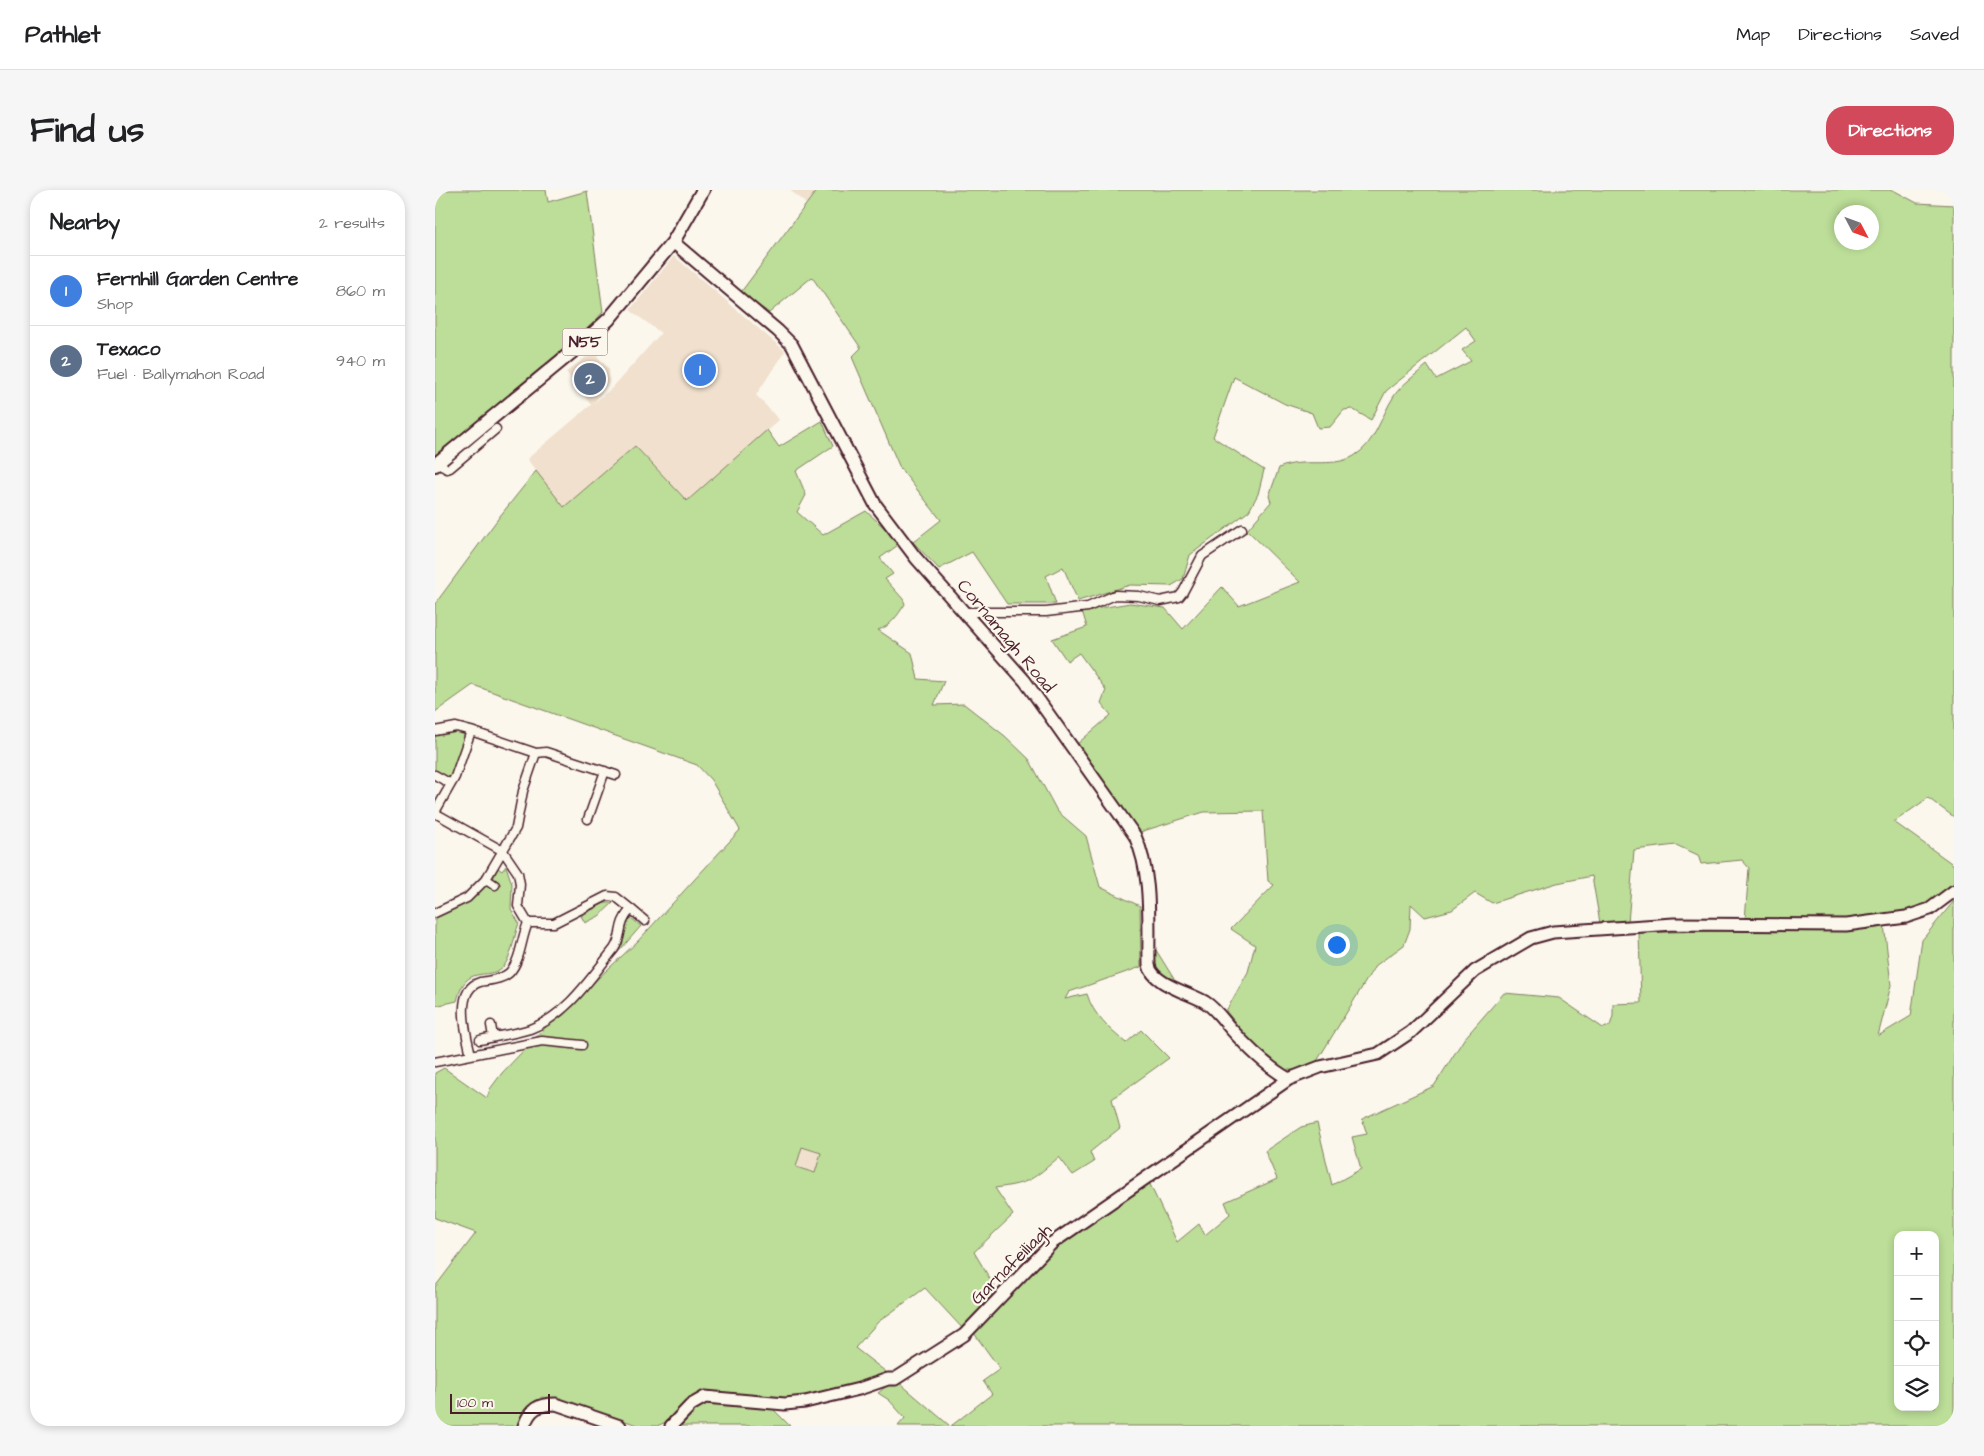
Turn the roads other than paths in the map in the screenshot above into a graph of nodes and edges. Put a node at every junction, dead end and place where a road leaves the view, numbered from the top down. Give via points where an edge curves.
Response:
1 (703, 190) edge
2 (673, 242) junction
3 (496, 429) dead end
4 (436, 464) edge
5 (1242, 529) dead end
6 (964, 612) junction
7 (435, 731) edge
8 (471, 731) junction
9 (536, 753) junction
10 (605, 772) junction
11 (435, 775) edge
12 (616, 775) dead end
13 (451, 784) junction
14 (435, 812) edge
15 (588, 819) dead end
16 (503, 851) junction
17 (486, 879) junction
18 (495, 885) dead end
19 (1954, 891) edge
20 (631, 909) junction
21 (435, 913) edge
22 (645, 921) dead end
23 (528, 923) junction
24 (491, 1025) dead end
25 (493, 1037) junction
26 (480, 1040) dead end
27 (582, 1045) dead end
28 (471, 1055) junction
29 (435, 1062) edge
30 (1289, 1079) junction
31 (523, 1426) edge
32 (620, 1426) edge
33 (671, 1426) edge

1 - 2 main road, N55
2 - 4 main road, N55 via 625,302 596,332
2 - 6 street, Cornamagh Road via 792,345 875,504 916,558
3 - 4 street via 450,468
5 - 6 street via 1202,556 1183,592 1168,601 1121,594 1088,607 1046,612
6 - 30 street, Cornamagh Road via 1025,680 1135,836 1147,877 1149,969 1155,977 1216,1011 1276,1072
7 - 8 street via 456,727
8 - 9 street
8 - 13 street
9 - 10 street via 547,752
9 - 16 street via 523,791 516,828
10 - 12 street
10 - 15 street
11 - 13 street
13 - 14 street
14 - 16 street
16 - 17 street
16 - 23 street via 518,873 518,906
17 - 18 street
17 - 21 street via 467,898
19 - 30 street, Garnafeiliagh via 1930,909 1906,917 1846,925 1674,924 1553,932 1531,938 1475,971 1411,1032 1378,1054 1320,1067
20 - 22 street
20 - 23 street via 616,897 607,896 554,923
20 - 25 street via 621,922 617,944 562,1010 528,1029
23 - 28 street via 511,970 499,978 476,984 467,995 463,1009
24 - 25 street
25 - 26 street
27 - 28 street via 542,1041
28 - 29 street
30 - 33 street, Garnafeiliagh via 1052,1243 964,1335 895,1380 785,1404 705,1398 691,1405
31 - 32 street via 538,1406 556,1404

